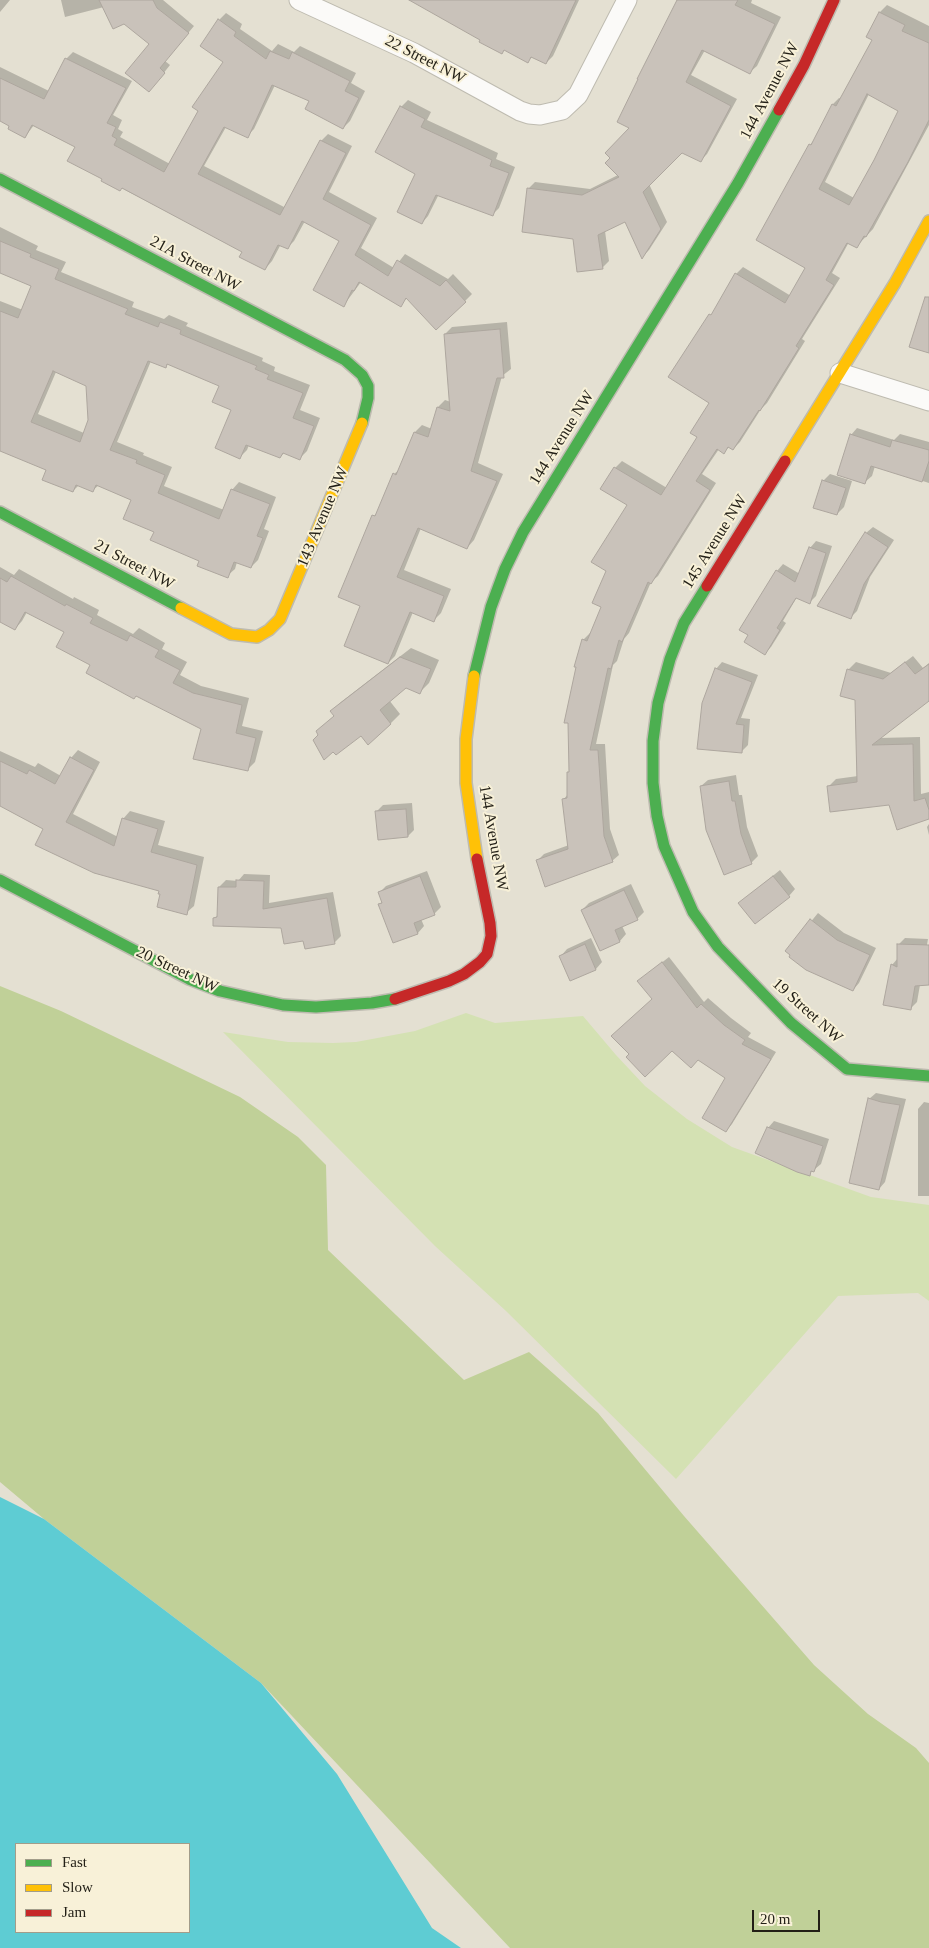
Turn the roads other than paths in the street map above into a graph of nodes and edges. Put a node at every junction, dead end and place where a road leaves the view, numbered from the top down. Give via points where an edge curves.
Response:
1 (299, 0) edge
2 (627, 0) edge
3 (834, 0) edge
4 (0, 179) edge
5 (929, 221) edge
6 (840, 373) junction
7 (368, 386) joint
8 (929, 401) edge
9 (0, 512) edge
10 (257, 636) joint
11 (0, 880) edge
12 (693, 912) joint
13 (491, 936) joint
14 (929, 1076) edge

1 - 2 street, 22 Street NW via 414,53 529,114 551,114 562,110 578,95
3 - 13 street, 144 Avenue NW via 804,65 738,183 523,532 491,607 473,682 466,739 466,783
4 - 7 street, 21A Street NW via 345,360 362,375
5 - 6 street, 145 Avenue NW
6 - 8 street
6 - 12 street, 145 Avenue NW via 684,623 658,703 652,783 656,816 664,846
7 - 10 street, 143 Avenue NW via 363,422 286,607 280,619
9 - 10 street, 21 Street NW via 219,628 232,634
11 - 13 street, 20 Street NW via 189,979 235,995 283,1005 344,1006 400,998 464,974 487,954
12 - 14 street, 19 Street NW via 718,947 791,1023 847,1069

